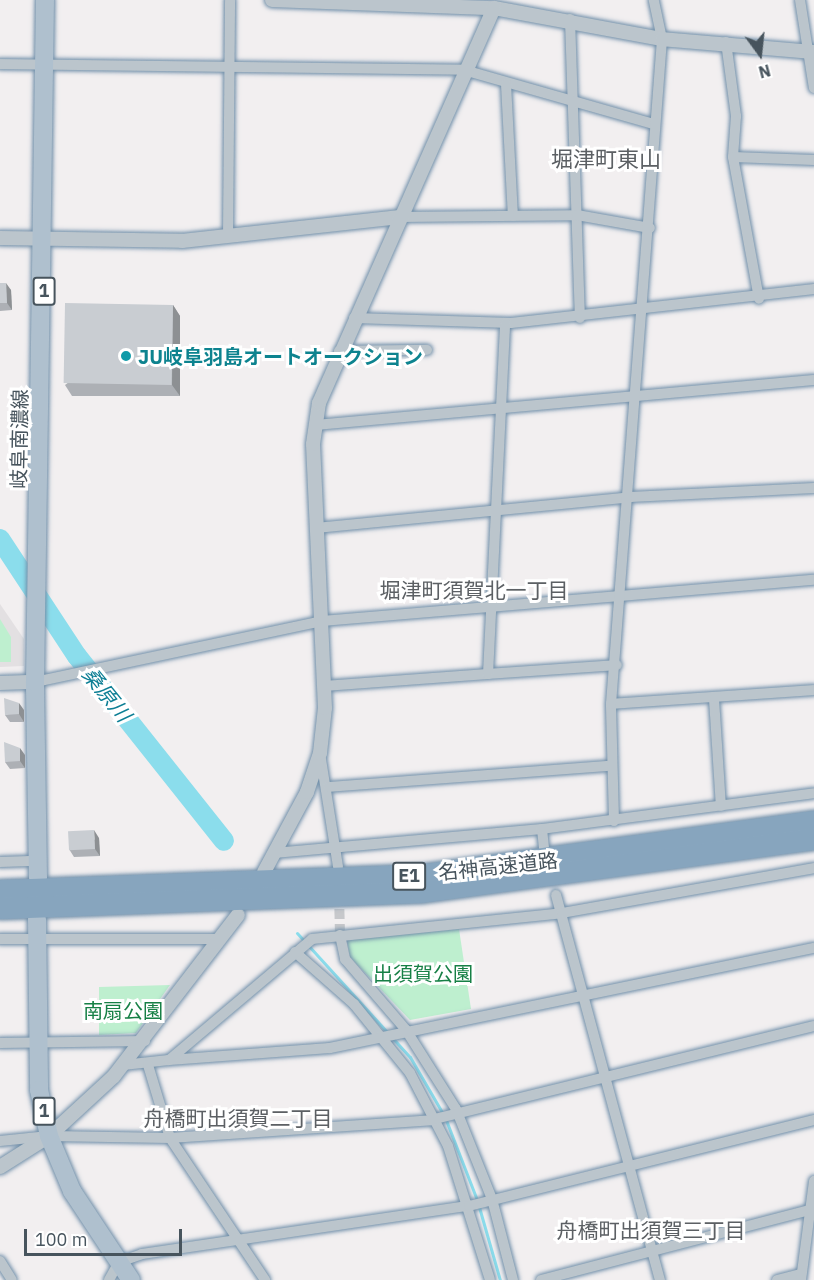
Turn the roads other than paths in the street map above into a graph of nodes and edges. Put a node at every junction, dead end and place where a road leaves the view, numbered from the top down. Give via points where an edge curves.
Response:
1 (45, 0) edge
2 (230, 0) edge
3 (272, 0) edge
4 (654, 0) edge
5 (800, 0) edge
6 (495, 4) edge
7 (570, 19) junction
8 (662, 39) junction
9 (726, 42) junction
10 (810, 51) edge
11 (0, 64) edge
12 (45, 64) junction
13 (231, 67) junction
14 (464, 70) junction
15 (506, 84) junction
16 (814, 88) edge
17 (573, 100) junction
18 (653, 124) junction
19 (733, 157) junction
20 (814, 160) edge
21 (513, 216) junction
22 (576, 216) junction
23 (398, 217) junction
24 (650, 228) junction
25 (228, 235) junction
26 (0, 238) edge
27 (45, 240) junction
28 (814, 289) edge
29 (759, 299) junction
30 (642, 309) junction
31 (354, 318) junction
32 (580, 318) junction
33 (505, 323) junction
34 (427, 350) dead end
35 (339, 351) junction
36 (814, 380) edge
37 (638, 396) junction
38 (501, 408) junction
39 (315, 425) junction
40 (814, 488) edge
41 (630, 497) junction
42 (496, 513) junction
43 (316, 528) junction
44 (814, 580) edge
45 (623, 595) junction
46 (491, 606) junction
47 (321, 621) junction
48 (617, 665) junction
49 (488, 674) junction
50 (35, 682) junction
51 (0, 683) edge
52 (324, 686) junction
53 (814, 690) edge
54 (714, 699) junction
55 (610, 704) junction
56 (320, 753) junction
57 (608, 766) junction
58 (328, 787) junction
59 (814, 793) edge
60 (721, 806) junction
61 (614, 821) junction
62 (814, 821) edge
63 (542, 829) junction
64 (814, 839) edge
65 (335, 848) junction
66 (544, 849) dead end
67 (274, 853) junction
68 (0, 862) edge
69 (338, 867) dead end
70 (814, 868) edge
71 (38, 870) joint
72 (264, 872) dead end
73 (0, 890) edge
74 (556, 895) dead end
75 (0, 908) edge
76 (562, 913) junction
77 (238, 915) dead end
78 (37, 920) dead end
79 (340, 936) junction
80 (0, 939) edge
81 (37, 939) junction
82 (221, 939) junction
83 (814, 948) edge
84 (296, 951) junction
85 (585, 998) junction
86 (814, 1026) edge
87 (402, 1031) junction
88 (384, 1037) junction
89 (146, 1041) junction
90 (39, 1042) junction
91 (0, 1043) edge
92 (169, 1060) junction
93 (123, 1065) junction
94 (148, 1065) junction
95 (605, 1074) junction
96 (452, 1111) junction
97 (434, 1118) junction
98 (814, 1120) edge
99 (49, 1136) junction
100 (170, 1138) junction
101 (0, 1141) edge
102 (630, 1164) junction
103 (0, 1167) edge
104 (814, 1181) edge
105 (489, 1200) junction
106 (471, 1205) junction
107 (809, 1210) junction
108 (237, 1237) junction
109 (652, 1251) junction
110 (0, 1261) edge
111 (119, 1262) junction
112 (801, 1277) edge
113 (12, 1280) edge
114 (109, 1280) edge
115 (131, 1280) edge
116 (265, 1280) edge
117 (490, 1280) edge
118 (513, 1280) edge
119 (540, 1280) edge
120 (660, 1280) edge
121 (777, 1280) edge

1 - 12 main road, 岐阜南濃線 / 1
2 - 13 street
3 - 6 street
4 - 8 street
5 - 10 street
6 - 7 street
6 - 14 street
7 - 8 street
7 - 17 street
8 - 9 street
8 - 18 street
9 - 10 street
9 - 19 street via 736,116
10 - 16 street
11 - 12 street
12 - 13 street
12 - 27 main road, 岐阜南濃線 / 1
13 - 14 street
13 - 25 street
14 - 15 street
14 - 23 street
15 - 17 street
15 - 21 street
17 - 18 street
17 - 22 street
18 - 24 street
19 - 20 street
19 - 29 street
21 - 22 street
21 - 23 street
22 - 24 street
22 - 32 street
23 - 25 street
23 - 31 street
24 - 30 street
25 - 27 street via 182,241
26 - 27 street
27 - 50 main road, 岐阜南濃線 / 1
28 - 29 street
29 - 30 street
30 - 32 street
30 - 37 street
31 - 33 street
31 - 35 street
32 - 33 street
33 - 38 street
34 - 35 street
35 - 39 street
36 - 37 street
37 - 38 street
37 - 41 street
38 - 39 street
38 - 42 street
39 - 43 street
40 - 41 street
41 - 42 street
41 - 45 street
42 - 43 street
42 - 46 street
43 - 47 street
44 - 45 street
45 - 46 street
45 - 48 street
46 - 47 street
46 - 49 street
47 - 50 street
47 - 52 street
48 - 49 street
48 - 55 street
49 - 52 street
50 - 51 street
50 - 71 main road, 岐阜南濃線 / 1
52 - 56 street
53 - 54 street
54 - 55 street
54 - 60 street
55 - 57 street
56 - 58 street
56 - 67 street
57 - 58 street
57 - 61 street
58 - 65 street
59 - 60 street
60 - 61 street
61 - 63 street
62 - 73 highway, 名神高速道路 / E1 via 418,875
63 - 65 street
63 - 66 street
64 - 75 highway, 名神高速道路 / E1 via 420,892 284,901
65 - 67 street
65 - 69 street
67 - 72 street
68 - 71 street
70 - 76 street
74 - 76 street
76 - 79 street
76 - 85 street
77 - 82 street
78 - 81 main road, 1
79 - 84 street via 309,941
79 - 87 street via 345,959
80 - 81 street
81 - 82 street
81 - 90 main road, 1
82 - 89 street
83 - 85 street
84 - 88 street
84 - 92 street
85 - 87 street
85 - 95 street
86 - 95 street
87 - 88 street
87 - 96 street
88 - 92 street via 330,1048
88 - 97 street via 410,1073
89 - 90 street
89 - 93 street
90 - 91 street
90 - 99 main road, 1 via 39,1090
92 - 94 street
93 - 94 street
93 - 99 street
94 - 100 street
95 - 96 street
95 - 102 street
96 - 97 street
96 - 105 street
97 - 100 street
97 - 106 street
98 - 102 street
99 - 100 street
99 - 101 street
99 - 103 street
99 - 111 main road, 1 via 72,1191
100 - 108 street
102 - 105 street
102 - 109 street
104 - 107 street
105 - 106 street
105 - 118 street
106 - 108 street
106 - 117 street
107 - 109 street
107 - 112 street
108 - 111 street
108 - 116 street
109 - 119 street
109 - 120 street
110 - 113 street
111 - 114 street
111 - 115 main road, 1
112 - 121 street

